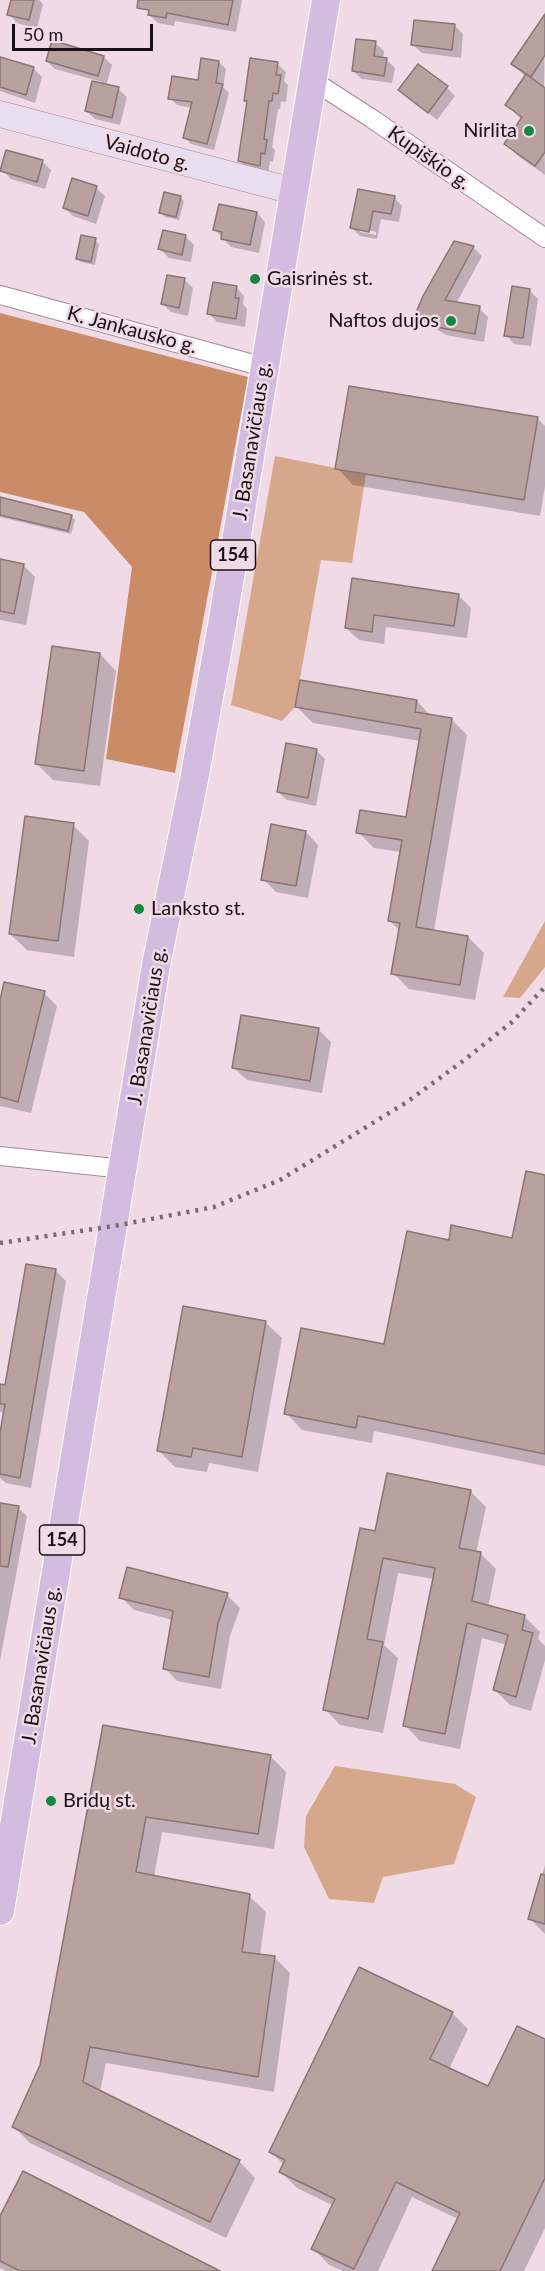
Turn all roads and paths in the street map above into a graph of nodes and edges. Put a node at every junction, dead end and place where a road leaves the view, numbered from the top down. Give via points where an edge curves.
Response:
1 (326, 0) edge
2 (312, 80) junction
3 (0, 114) edge
4 (293, 191) junction
5 (545, 238) edge
6 (0, 295) edge
7 (264, 367) junction
8 (0, 1156) edge
9 (123, 1169) junction
10 (0, 1911) edge

1 - 2 main road, J. Basanavičiaus g. / 154
2 - 4 main road, J. Basanavičiaus g. / 154
2 - 5 street, Kupiškio g.
3 - 4 main road, Vaidoto g.
4 - 7 main road, J. Basanavičiaus g. / 154
6 - 7 street, K. Jankausko g.
7 - 9 main road, J. Basanavičiaus g. / 154 via 220,636 156,965
8 - 9 street
9 - 10 main road, J. Basanavičiaus g. / 154

